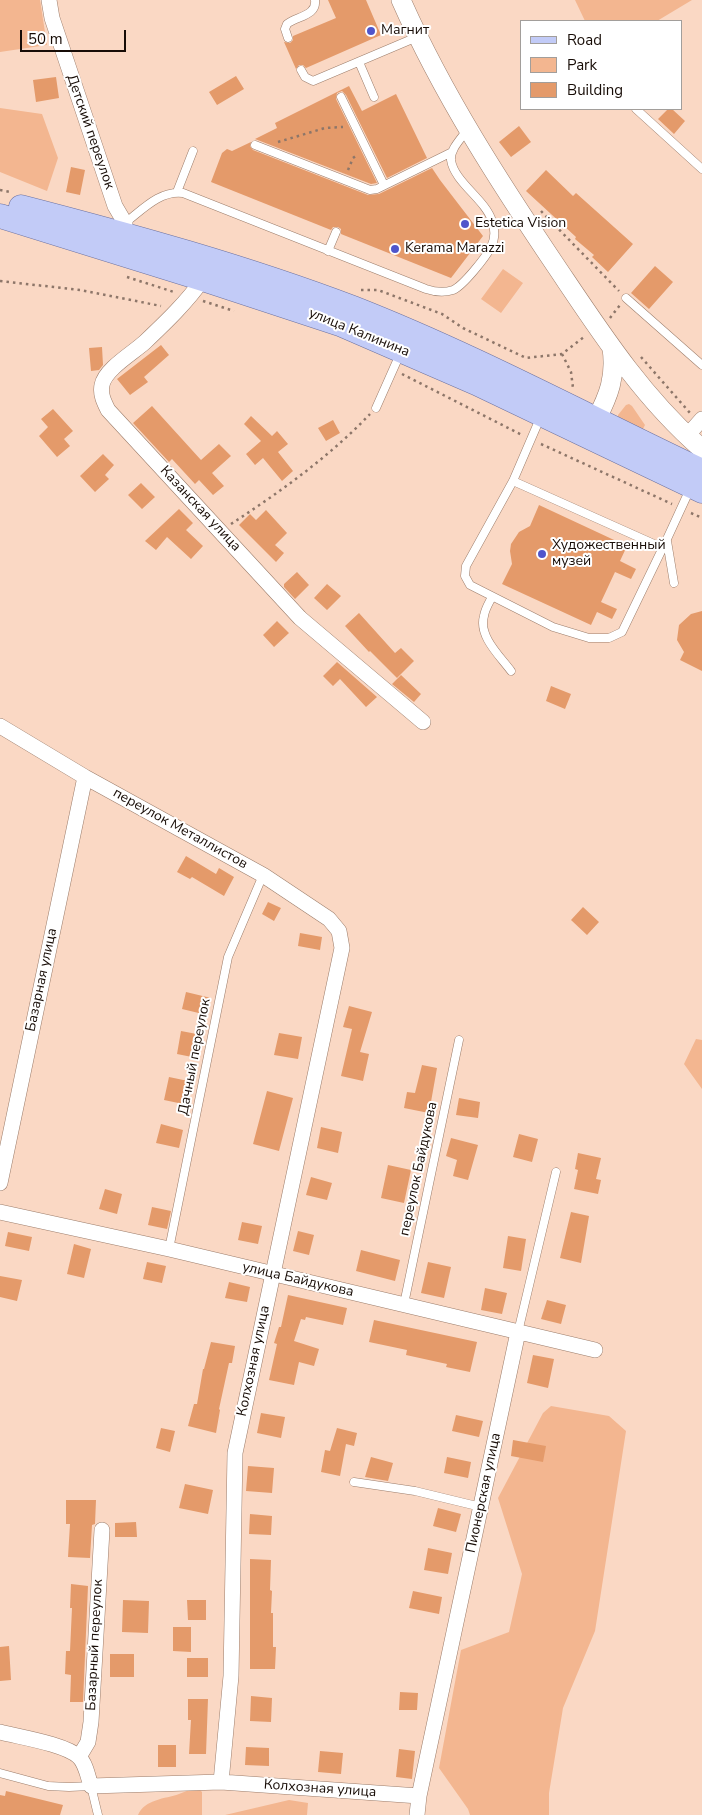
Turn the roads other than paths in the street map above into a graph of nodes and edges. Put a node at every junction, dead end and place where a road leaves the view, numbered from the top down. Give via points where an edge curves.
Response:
1 (49, 0) edge
2 (315, 0) edge
3 (401, 0) edge
4 (417, 36) junction
5 (288, 38) dead end
6 (359, 62) junction
7 (302, 70) dead end
8 (374, 96) dead end
9 (341, 97) dead end
10 (637, 110) edge
11 (468, 128) junction
12 (258, 146) road end
13 (193, 151) dead end
14 (452, 152) junction
15 (702, 169) edge
16 (384, 185) junction
17 (177, 192) junction
18 (0, 202) edge
19 (0, 216) edge
20 (123, 228) junction
21 (336, 232) dead end
22 (328, 251) junction
23 (202, 290) junction
24 (626, 298) road end
25 (612, 348) junction
26 (400, 361) junction
27 (702, 365) edge
28 (644, 390) junction
29 (609, 395) junction
30 (376, 408) road end
31 (541, 414) junction
32 (699, 419) edge
33 (592, 429) junction
34 (687, 436) junction
35 (702, 449) edge
36 (513, 481) junction
37 (698, 483) edge
38 (667, 539) junction
39 (663, 548) junction
40 (674, 583) dead end
41 (492, 597) junction
42 (511, 671) dead end
43 (423, 722) dead end
44 (0, 726) edge
45 (85, 777) junction
46 (263, 875) junction
47 (342, 948) joint
48 (459, 1040) dead end
49 (556, 1172) dead end
50 (0, 1183) edge
51 (0, 1212) edge
52 (169, 1249) junction
53 (272, 1274) junction
54 (404, 1304) junction
55 (518, 1332) junction
56 (595, 1350) dead end
57 (354, 1482) dead end
58 (481, 1508) junction
59 (102, 1530) dead end
60 (0, 1732) edge
61 (79, 1758) junction
62 (0, 1773) edge
63 (221, 1782) junction
64 (91, 1786) junction
65 (419, 1796) junction
66 (98, 1815) edge
67 (417, 1815) edge

1 - 20 street, Детский переулок via 52,18
2 - 5 lane via 312,12 287,24
3 - 4 street
4 - 6 lane
4 - 11 street
6 - 7 lane via 313,81 305,77
6 - 8 lane
9 - 16 lane
10 - 15 lane
11 - 14 lane
11 - 25 street via 514,204
12 - 16 lane via 370,190
13 - 17 lane
14 - 16 lane
14 - 22 lane via 451,162 456,172 491,217 494,227 491,248 462,285 434,292
17 - 20 lane via 161,196
17 - 22 lane
18 - 20 main road, улица Калинина
19 - 23 main road, улица Калинина
20 - 33 main road, улица Калинина via 353,308 489,368
21 - 22 lane
23 - 26 main road, улица Калинина via 340,324
23 - 43 street, Казанская улица via 190,297 145,342 106,374 102,396 108,410 300,618
24 - 27 lane
25 - 28 street
25 - 29 street via 614,362
26 - 30 lane
26 - 31 main road, улица Калинина via 476,383
28 - 29 street via 624,387
28 - 34 street
29 - 33 street
31 - 33 main road, улица Калинина
31 - 36 lane
32 - 34 street
33 - 37 main road, улица Калинина
34 - 35 street
36 - 39 lane
36 - 41 lane via 466,566 465,576 470,585
37 - 38 lane
38 - 39 lane
38 - 40 lane
39 - 41 lane via 622,632 609,638 589,638 553,627
41 - 42 lane via 482,624 484,634
44 - 45 street, переулок Металлистов
45 - 46 street, переулок Металлистов
45 - 50 street, Базарная улица
46 - 47 street, переулок Металлистов via 329,919 339,932
46 - 52 lane, Дачный переулок via 228,958
47 - 53 street, Колхозная улица
48 - 54 lane, переулок Байдукова
49 - 55 lane, Пионерская улица
51 - 52 street, улица Байдукова
52 - 53 street, улица Байдукова
53 - 54 street, улица Байдукова
53 - 63 street, Колхозная улица via 235,1453 231,1676
54 - 55 street, улица Байдукова
55 - 56 street, улица Байдукова
55 - 58 street, Пионерская улица
57 - 58 lane via 416,1491
58 - 65 street, Пионерская улица
59 - 61 street, Базарный переулок via 91,1722 88,1742
60 - 61 street via 63,1748
61 - 64 street
62 - 64 lane via 48,1786
63 - 64 street, Колхозная улица
63 - 65 street, Колхозная улица
64 - 66 lane
65 - 67 street, Пионерская улица

